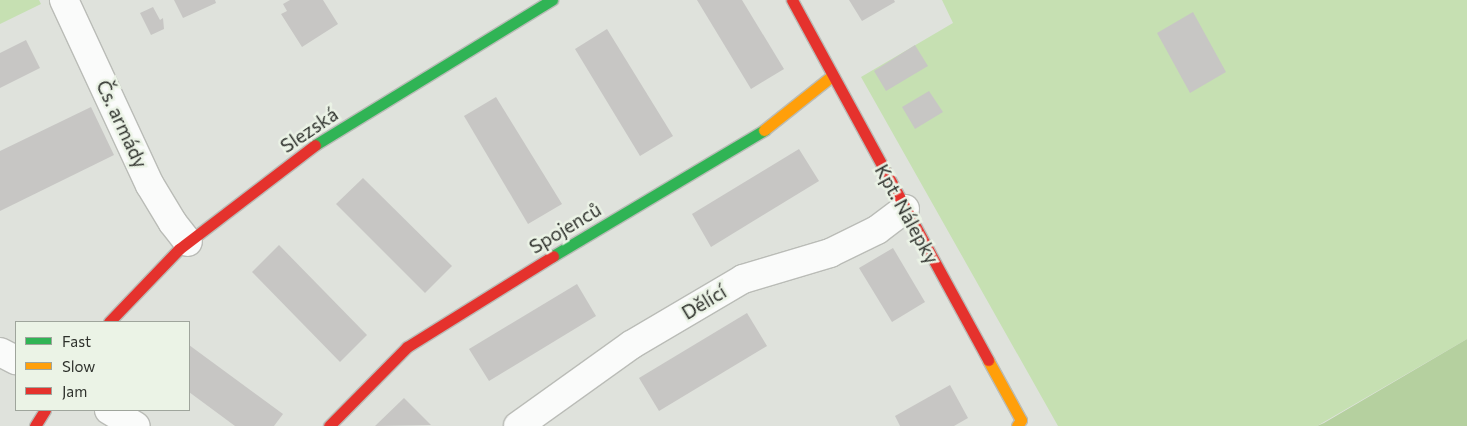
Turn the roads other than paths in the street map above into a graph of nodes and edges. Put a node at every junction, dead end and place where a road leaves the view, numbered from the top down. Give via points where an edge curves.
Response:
1 (64, 0) edge
2 (552, 0) edge
3 (792, 0) edge
4 (832, 76) junction
5 (905, 209) junction
6 (188, 242) junction
7 (110, 321) edge
8 (0, 352) edge
9 (15, 360) edge
10 (43, 411) edge
11 (111, 411) edge
12 (35, 426) edge
13 (136, 426) edge
14 (329, 426) edge
15 (518, 426) edge
16 (1017, 426) edge

1 - 6 street, Čs. armády via 150,185
2 - 6 street, Slezská via 308,149
3 - 4 street, Kpt. Nálepky
4 - 5 street, Kpt. Nálepky
4 - 14 street, Spojenců via 757,135 407,347
5 - 15 street, Dělící via 878,230 830,253 743,279 631,346
5 - 16 street, Kpt. Nálepky via 1021,420
6 - 7 street, Slezská
8 - 9 street
10 - 12 street
11 - 13 street

